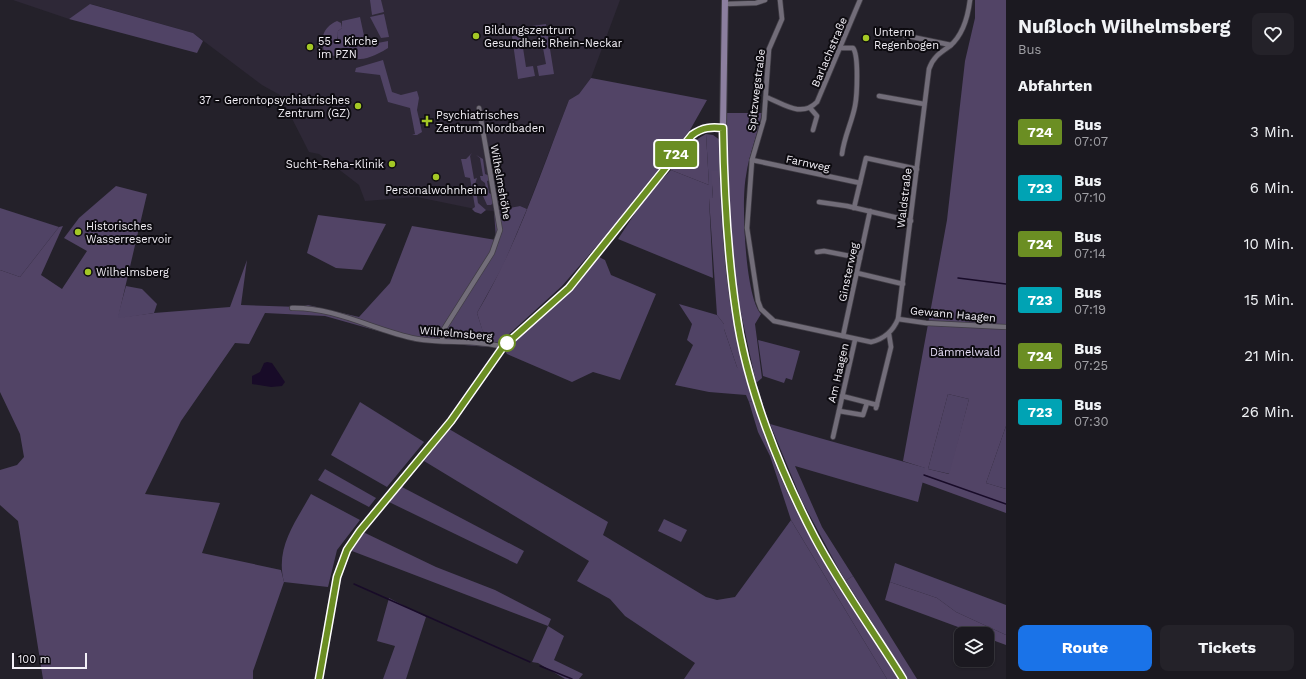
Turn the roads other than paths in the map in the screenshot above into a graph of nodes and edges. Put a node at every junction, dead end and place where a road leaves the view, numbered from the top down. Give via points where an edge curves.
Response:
1 (765, 0) edge
2 (780, 0) edge
3 (860, 0) edge
4 (970, 0) edge
5 (725, 2) edge
6 (888, 32) dead end
7 (951, 45) junction
8 (842, 48) junction
9 (879, 96) dead end
10 (766, 97) junction
11 (924, 104) junction
12 (479, 108) dead end
13 (811, 109) junction
14 (723, 128) junction
15 (813, 130) dead end
16 (842, 154) dead end
17 (752, 160) junction
18 (917, 169) junction
19 (860, 183) junction
20 (819, 202) dead end
21 (854, 208) junction
22 (870, 211) junction
23 (911, 222) junction
24 (816, 252) dead end
25 (860, 258) junction
26 (857, 273) junction
27 (903, 284) junction
28 (292, 308) dead end
29 (898, 319) junction
30 (1006, 327) edge
31 (889, 334) junction
32 (843, 336) junction
33 (442, 340) junction
34 (855, 340) junction
35 (503, 347) junction
36 (842, 396) junction
37 (867, 403) junction
38 (839, 410) junction
39 (833, 437) dead end
40 (891, 660) joint
41 (319, 679) edge
42 (903, 679) edge

1 - 5 street via 756,3
2 - 10 street, Spitzwegstraße via 782,19 769,49
3 - 8 street, Barlachstraße
4 - 7 street, Waldstraße via 966,21
5 - 14 main road
6 - 7 street
7 - 11 street, Waldstraße via 932,61
8 - 13 street, Barlachstraße via 817,102
8 - 16 street via 853,48 856,56 855,106
9 - 11 street
10 - 13 street via 797,110
10 - 17 street, Spitzwegstraße via 762,128
11 - 18 street, Waldstraße
12 - 33 street, Wilhelmshöhe via 500,230 496,245 444,329
13 - 15 street via 817,116
14 - 35 main road via 704,128 692,135 569,288
14 - 40 main road via 725,205 736,312 757,396 794,495 816,538
17 - 19 street, Farnweg
17 - 32 street, Spitzwegstraße via 747,228 761,309 774,321
18 - 19 street via 866,158
18 - 23 street, Waldstraße
19 - 21 street
20 - 21 street
21 - 22 street
22 - 23 street
22 - 25 street, Ginsterweg
23 - 27 street, Waldstraße
24 - 25 street via 824,251
25 - 26 street, Ginsterweg
26 - 27 street
26 - 32 street, Ginsterweg
27 - 29 street, Waldstraße
28 - 33 street, Wilhelmsberg via 319,310 415,338
29 - 30 street, Gewann Haagen
29 - 31 street, Waldstraße
31 - 34 street, Spitzwegstraße via 871,342
31 - 37 street via 891,347 877,407
32 - 34 street, Spitzwegstraße
33 - 35 street, Wilhelmsberg
34 - 36 street, Am Haagen
35 - 41 main road via 451,421 393,489 347,550 337,577
36 - 37 street
36 - 38 street, Am Haagen
37 - 38 street, Am Haagen via 863,415
38 - 39 street, Am Haagen
40 - 42 highway

